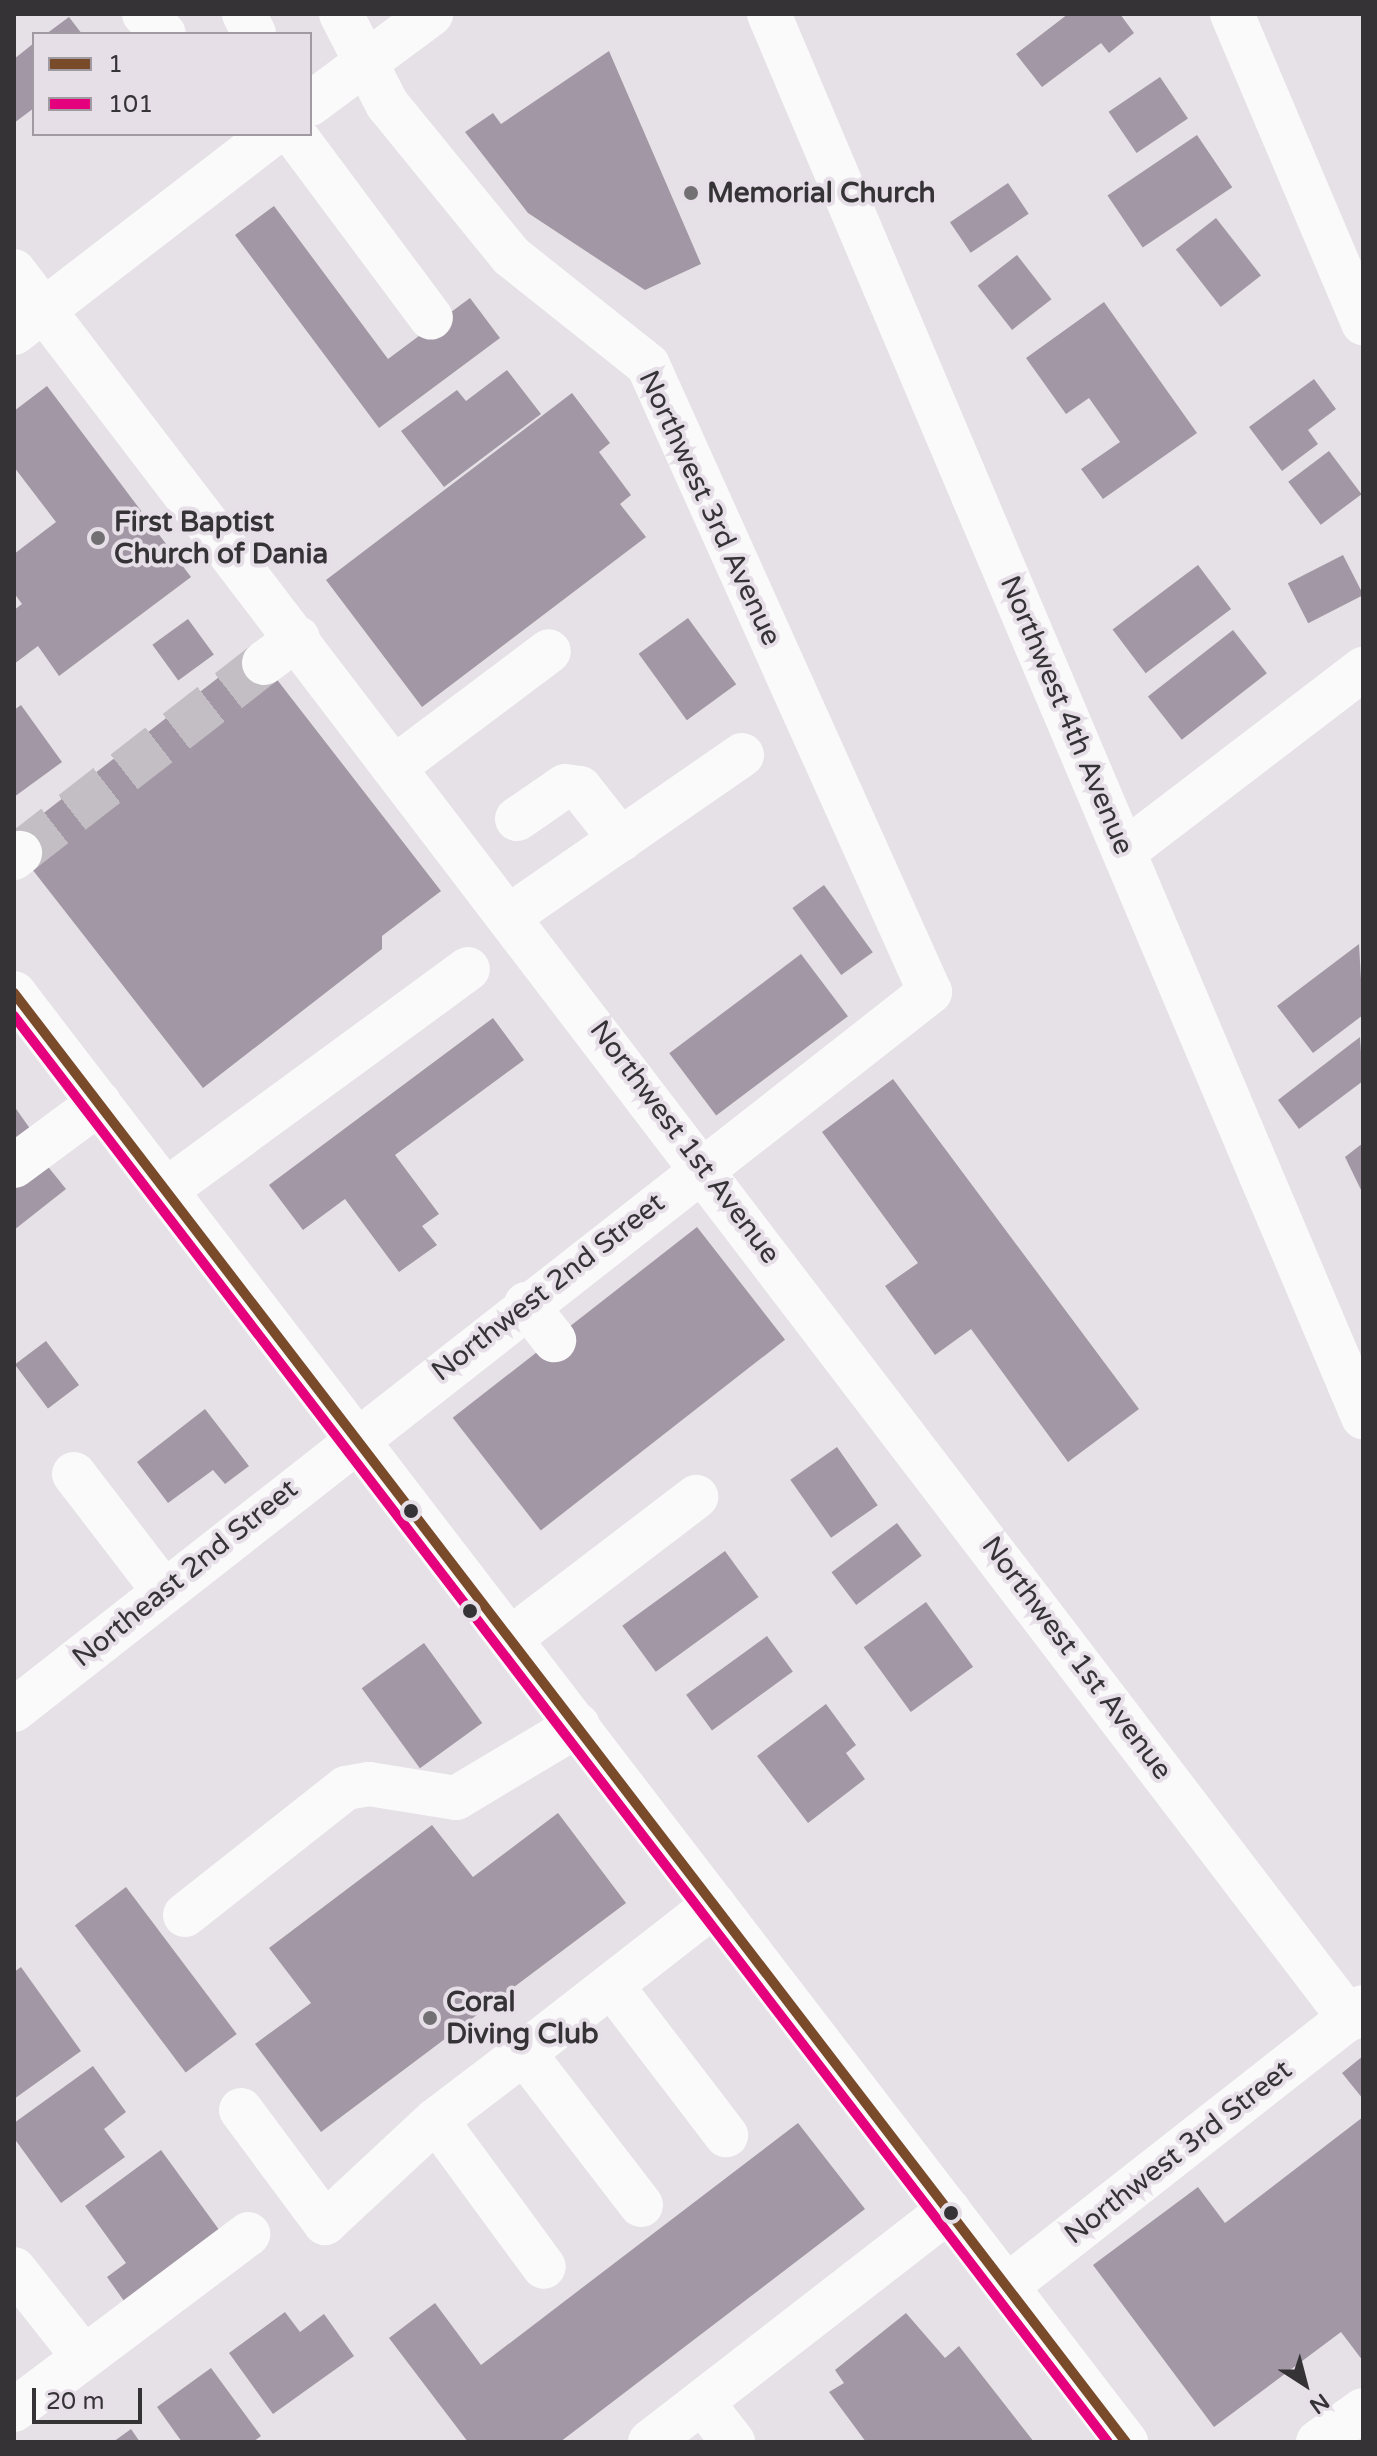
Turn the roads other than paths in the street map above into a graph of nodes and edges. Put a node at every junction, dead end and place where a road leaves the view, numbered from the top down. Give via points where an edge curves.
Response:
1 (144, 14) edge
2 (244, 14) edge
3 (341, 14) edge
4 (431, 14) edge
5 (769, 14) edge
6 (1232, 14) edge
7 (162, 32) edge
8 (253, 32) edge
9 (364, 62) junction
10 (312, 102) edge
11 (269, 136) edge
12 (295, 136) edge
13 (14, 271) edge
14 (431, 318) dead end
15 (29, 321) edge
16 (1363, 323) edge
17 (549, 651) dead end
18 (1363, 669) edge
19 (742, 755) dead end
20 (396, 766) junction
21 (517, 819) dead end
22 (621, 840) junction
23 (1125, 851) junction
24 (511, 915) junction
25 (468, 969) dead end
26 (930, 992) joint
27 (14, 993) edge
28 (99, 1103) junction
29 (704, 1165) junction
30 (14, 1166) edge
31 (166, 1190) junction
32 (526, 1304) junction
33 (554, 1340) dead end
34 (1363, 1417) edge
35 (356, 1436) junction
36 (74, 1474) dead end
37 (696, 1497) dead end
38 (163, 1590) junction
39 (511, 1638) junction
40 (20, 1691) edge
41 (578, 1725) junction
42 (714, 1905) junction
43 (185, 1915) dead end
44 (612, 1986) junction
45 (1356, 2013) edge
46 (524, 2053) junction
47 (241, 2110) dead end
48 (436, 2120) junction
49 (726, 2135) dead end
50 (641, 2205) dead end
51 (949, 2210) junction
52 (248, 2234) dead end
53 (544, 2267) dead end
54 (14, 2269) edge
55 (1007, 2286) junction
56 (83, 2356) junction
57 (702, 2402) junction
58 (14, 2410) edge
59 (1363, 2410) edge
60 (650, 2442) edge
61 (733, 2442) edge
62 (1126, 2442) edge
63 (1318, 2442) edge

1 - 7 street
2 - 8 street
3 - 9 street, Northwest 3rd Avenue
4 - 9 street
5 - 23 street, Northwest 4th Avenue
6 - 16 street
9 - 10 street
9 - 26 street, Northwest 3rd Avenue via 387,104 511,256 648,365
11 - 15 street
12 - 14 street
13 - 15 street, Northwest 1st Avenue
15 - 20 street, Northwest 1st Avenue via 281,650
17 - 20 street
18 - 23 street
19 - 22 street
20 - 24 street, Northwest 1st Avenue
21 - 22 street via 565,786 580,788
22 - 24 street
23 - 34 street, Northwest 4th Avenue
24 - 29 street, Northwest 1st Avenue
25 - 31 street
26 - 29 street, Northwest 2nd Street
27 - 28 street
28 - 30 street
28 - 31 street
29 - 32 street, Northwest 2nd Street
29 - 45 street, Northwest 1st Avenue
31 - 35 street
32 - 33 street
32 - 35 street, Northwest 2nd Street
35 - 38 street, Northeast 2nd Street
35 - 39 street
36 - 38 street
37 - 39 street
38 - 40 street, Northeast 2nd Street
39 - 41 street
41 - 42 street
41 - 43 street via 456,1798 369,1784 346,1788
42 - 44 street
42 - 51 street
44 - 46 street
44 - 49 street
45 - 55 street, Northwest 3rd Street
46 - 48 street
46 - 50 street
47 - 48 street via 325,2223
48 - 53 street
51 - 55 street
51 - 57 street
52 - 56 street
54 - 56 street
55 - 62 street
56 - 58 street
57 - 60 street
57 - 61 street
59 - 63 street

